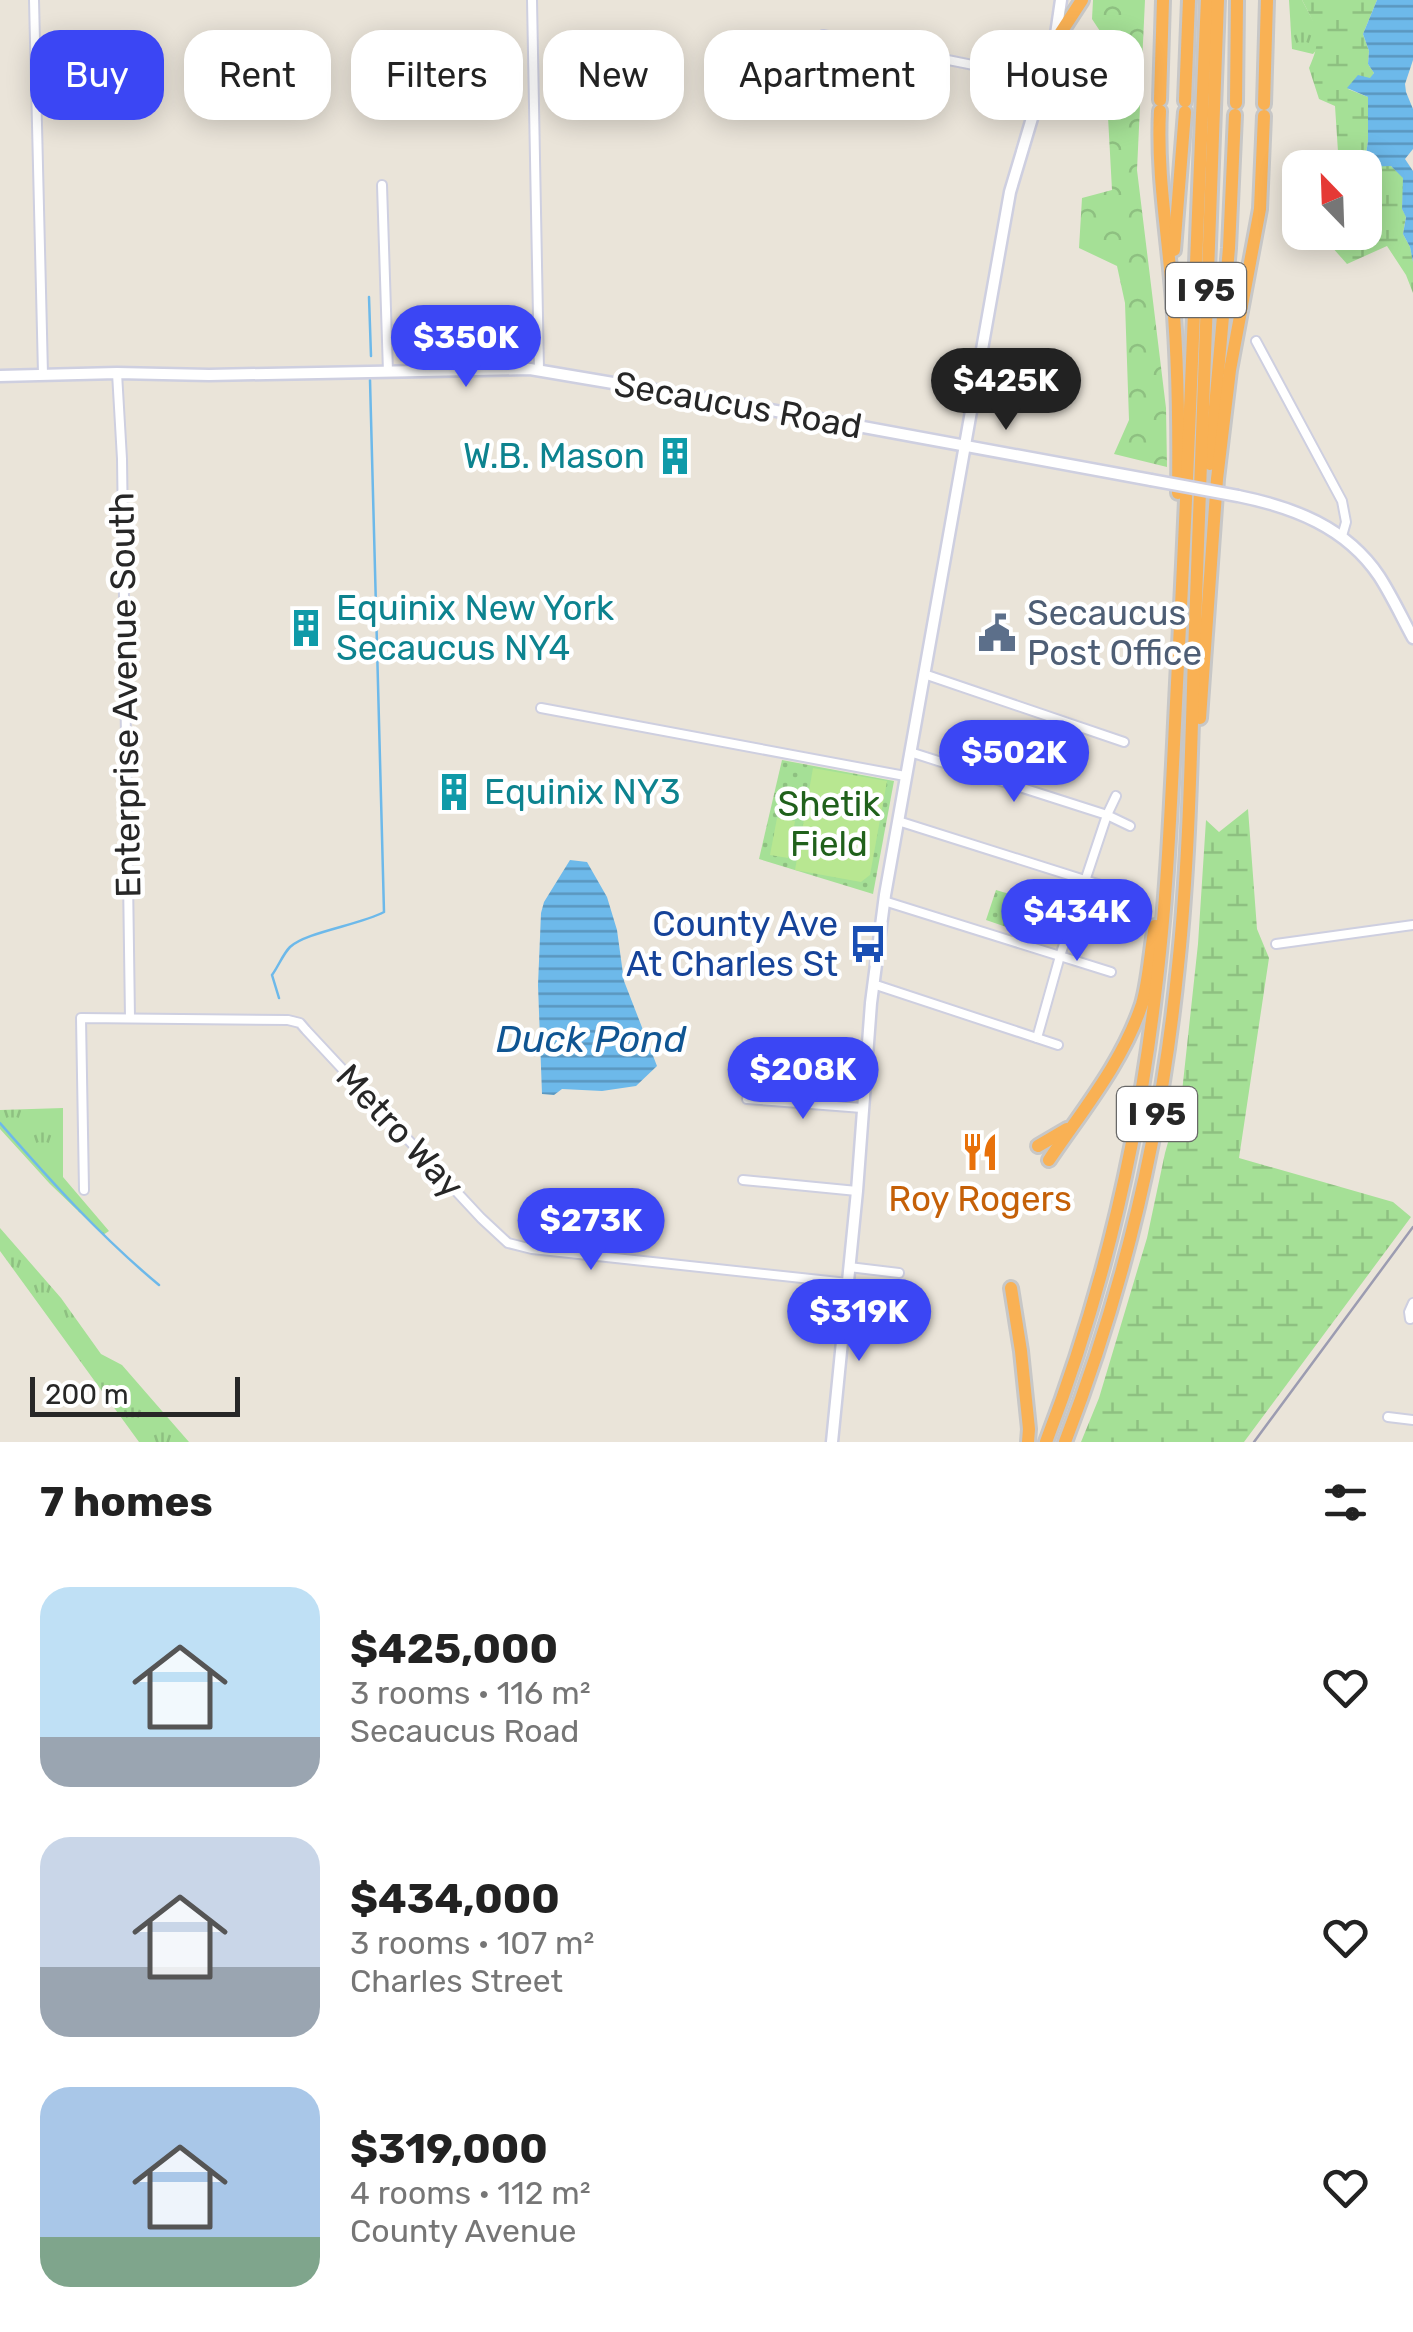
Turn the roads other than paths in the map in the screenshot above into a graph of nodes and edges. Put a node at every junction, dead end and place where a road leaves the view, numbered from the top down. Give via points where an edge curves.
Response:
1 (34, 0) edge
2 (532, 0) edge
3 (1061, 0) edge
4 (1082, 0) edge
5 (1160, 0) edge
6 (1190, 0) edge
7 (1206, 0) edge
8 (1218, 0) edge
9 (1237, 0) edge
10 (1267, 0) edge
11 (1056, 30) edge
12 (1062, 30) edge
13 (1031, 120) edge
14 (382, 185) dead end
15 (1171, 277) junction
16 (1256, 342) dead end
17 (539, 370) junction
18 (388, 372) junction
19 (117, 373) junction
20 (42, 374) junction
21 (0, 376) edge
22 (965, 446) junction
23 (1342, 536) junction
24 (1184, 545) junction
25 (1197, 580) junction
26 (1413, 638) edge
27 (924, 674) junction
28 (541, 708) dead end
29 (1124, 742) dead end
30 (910, 752) junction
31 (1189, 774) junction
32 (905, 776) junction
33 (1116, 796) dead end
34 (1107, 815) junction
35 (898, 821) junction
36 (1130, 826) dead end
37 (1167, 865) junction
38 (1086, 880) junction
39 (1129, 894) dead end
40 (884, 900) junction
41 (1413, 925) edge
42 (1276, 944) dead end
43 (1060, 956) junction
44 (1111, 972) dead end
45 (873, 984) junction
46 (130, 1018) junction
47 (1037, 1038) junction
48 (1058, 1044) dead end
49 (747, 1099) dead end
50 (862, 1108) junction
51 (1073, 1124) junction
52 (1038, 1146) dead end
53 (1049, 1160) dead end
54 (743, 1180) dead end
55 (84, 1190) dead end
56 (856, 1191) junction
57 (849, 1268) junction
58 (899, 1274) dead end
59 (848, 1283) junction
60 (1011, 1288) dead end
61 (1413, 1303) edge
62 (1410, 1319) dead end
63 (1388, 1417) dead end
64 (1413, 1420) edge
65 (832, 1442) edge
66 (1028, 1442) edge
67 (1046, 1442) edge
68 (1065, 1442) edge

1 - 20 street
2 - 17 street
3 - 11 main road
4 - 12 highway
5 - 15 highway via 1158,154
6 - 15 highway
7 - 24 highway, I 95
8 - 25 highway, I 95
9 - 25 highway via 1229,248
10 - 31 highway via 1260,209 1226,402
13 - 22 main road via 1010,192
14 - 18 street
15 - 24 highway
16 - 23 street via 1342,501
17 - 18 main road, Secaucus Road
17 - 22 main road, Secaucus Road
18 - 19 main road, Secaucus Road
19 - 20 main road, Secaucus Road
19 - 46 street, Enterprise Avenue South
20 - 21 main road, Secaucus Road
22 - 23 main road, Secaucus Road, bridge via 1238,496 1293,510
22 - 27 main road
23 - 26 main road, Secaucus Road via 1378,575
24 - 37 highway, I 95
25 - 31 highway, I 95
27 - 29 street
27 - 30 main road
28 - 32 street
30 - 32 main road
30 - 34 street
31 - 68 highway, I 95 via 1180,946 1158,1105 1114,1295
32 - 35 main road
33 - 34 street
34 - 36 street
34 - 38 street
35 - 38 street
35 - 40 main road
37 - 51 highway via 1138,1014
37 - 67 highway, I 95 via 1154,1010 1123,1186
38 - 39 street
38 - 43 street
40 - 43 street
40 - 45 main road
41 - 42 street
43 - 44 street
43 - 47 street
45 - 47 street
45 - 50 main road
46 - 55 street, Metro Way via 81,1018
46 - 59 street, Metro Way via 300,1024 508,1243
47 - 48 street
49 - 50 street
50 - 56 main road
51 - 52 highway
51 - 53 highway
54 - 56 street
56 - 57 main road
57 - 58 street
57 - 59 main road
59 - 65 main road
60 - 66 highway
61 - 62 street
63 - 64 street

